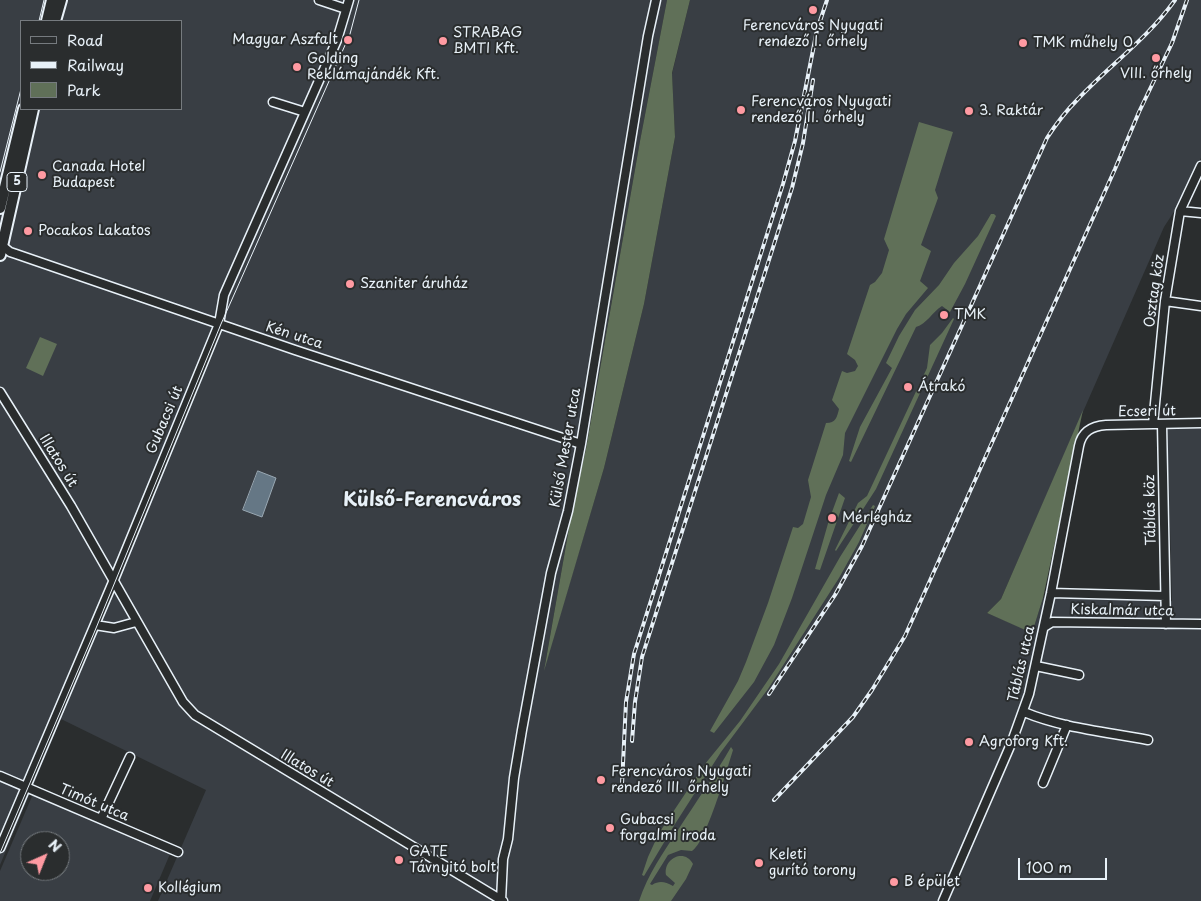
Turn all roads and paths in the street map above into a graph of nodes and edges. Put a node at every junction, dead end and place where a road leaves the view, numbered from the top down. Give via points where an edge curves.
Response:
1 (52, 0) edge
2 (60, 0) edge
3 (319, 0) edge
4 (349, 0) edge
5 (656, 0) edge
6 (346, 9) junction
7 (46, 20) edge
8 (55, 20) edge
9 (273, 102) dead end
10 (24, 110) edge
11 (33, 110) edge
12 (305, 112) junction
13 (1201, 166) edge
14 (0, 208) edge
15 (1180, 211) junction
16 (1201, 213) edge
17 (1, 249) edge
18 (1165, 301) junction
19 (1201, 306) edge
20 (219, 324) junction
21 (0, 392) edge
22 (1153, 424) junction
23 (1162, 424) junction
24 (1201, 424) edge
25 (1094, 426) joint
26 (580, 444) junction
27 (113, 582) junction
28 (1051, 593) junction
29 (1165, 596) junction
30 (136, 622) junction
31 (95, 624) junction
32 (1166, 624) junction
33 (1201, 624) edge
34 (1044, 627) junction
35 (1036, 666) junction
36 (1080, 675) dead end
37 (1024, 712) junction
38 (1067, 725) junction
39 (1148, 740) dead end
40 (130, 758) dead end
41 (0, 776) edge
42 (1042, 783) dead end
43 (26, 787) junction
44 (101, 820) junction
45 (0, 848) edge
46 (178, 852) dead end
47 (503, 901) edge
48 (943, 901) edge

1 - 7 main road
2 - 8 main road
3 - 6 street
4 - 6 street, Gubacsi út
5 - 26 street, Külső Mester utca
6 - 12 street, Gubacsi út via 337,40
9 - 12 street
10 - 14 main road, 5
11 - 17 main road, 5
12 - 20 street, Gubacsi út via 224,295
13 - 15 street, Osztag köz
15 - 16 street
15 - 18 street, Osztag köz
17 - 20 street, Kén utca
18 - 19 street
18 - 22 street, Osztag köz
20 - 26 street, Kén utca
20 - 27 street, Gubacsi út
21 - 27 street, Illatos út via 50,470
22 - 23 street, Ecseri út
22 - 25 street, Ecseri út
23 - 24 street, Ecseri út
23 - 29 street, Táblás köz
25 - 28 street, Táblás utca via 1080,441
26 - 47 street, Külső Mester utca via 568,511 551,574 521,739 504,859
27 - 30 street, Illatos út
27 - 31 street, Gubacsi út
28 - 29 street
28 - 34 street, Táblás utca
29 - 32 street, Táblás köz
30 - 31 street via 114,628
30 - 47 street, Illatos út via 183,702 195,715
31 - 43 street, Gubacsi út
32 - 33 street, Kiskalmár utca
32 - 34 street, Kiskalmár utca via 1052,622
34 - 35 street, Táblás utca
35 - 36 street
35 - 37 street, Táblás utca
37 - 38 street
37 - 48 street, Táblás utca
38 - 39 street
38 - 42 street
40 - 44 street
41 - 43 street, Timót utca
43 - 44 street, Timót utca
43 - 45 street, Gubacsi út
44 - 46 street, Timót utca

